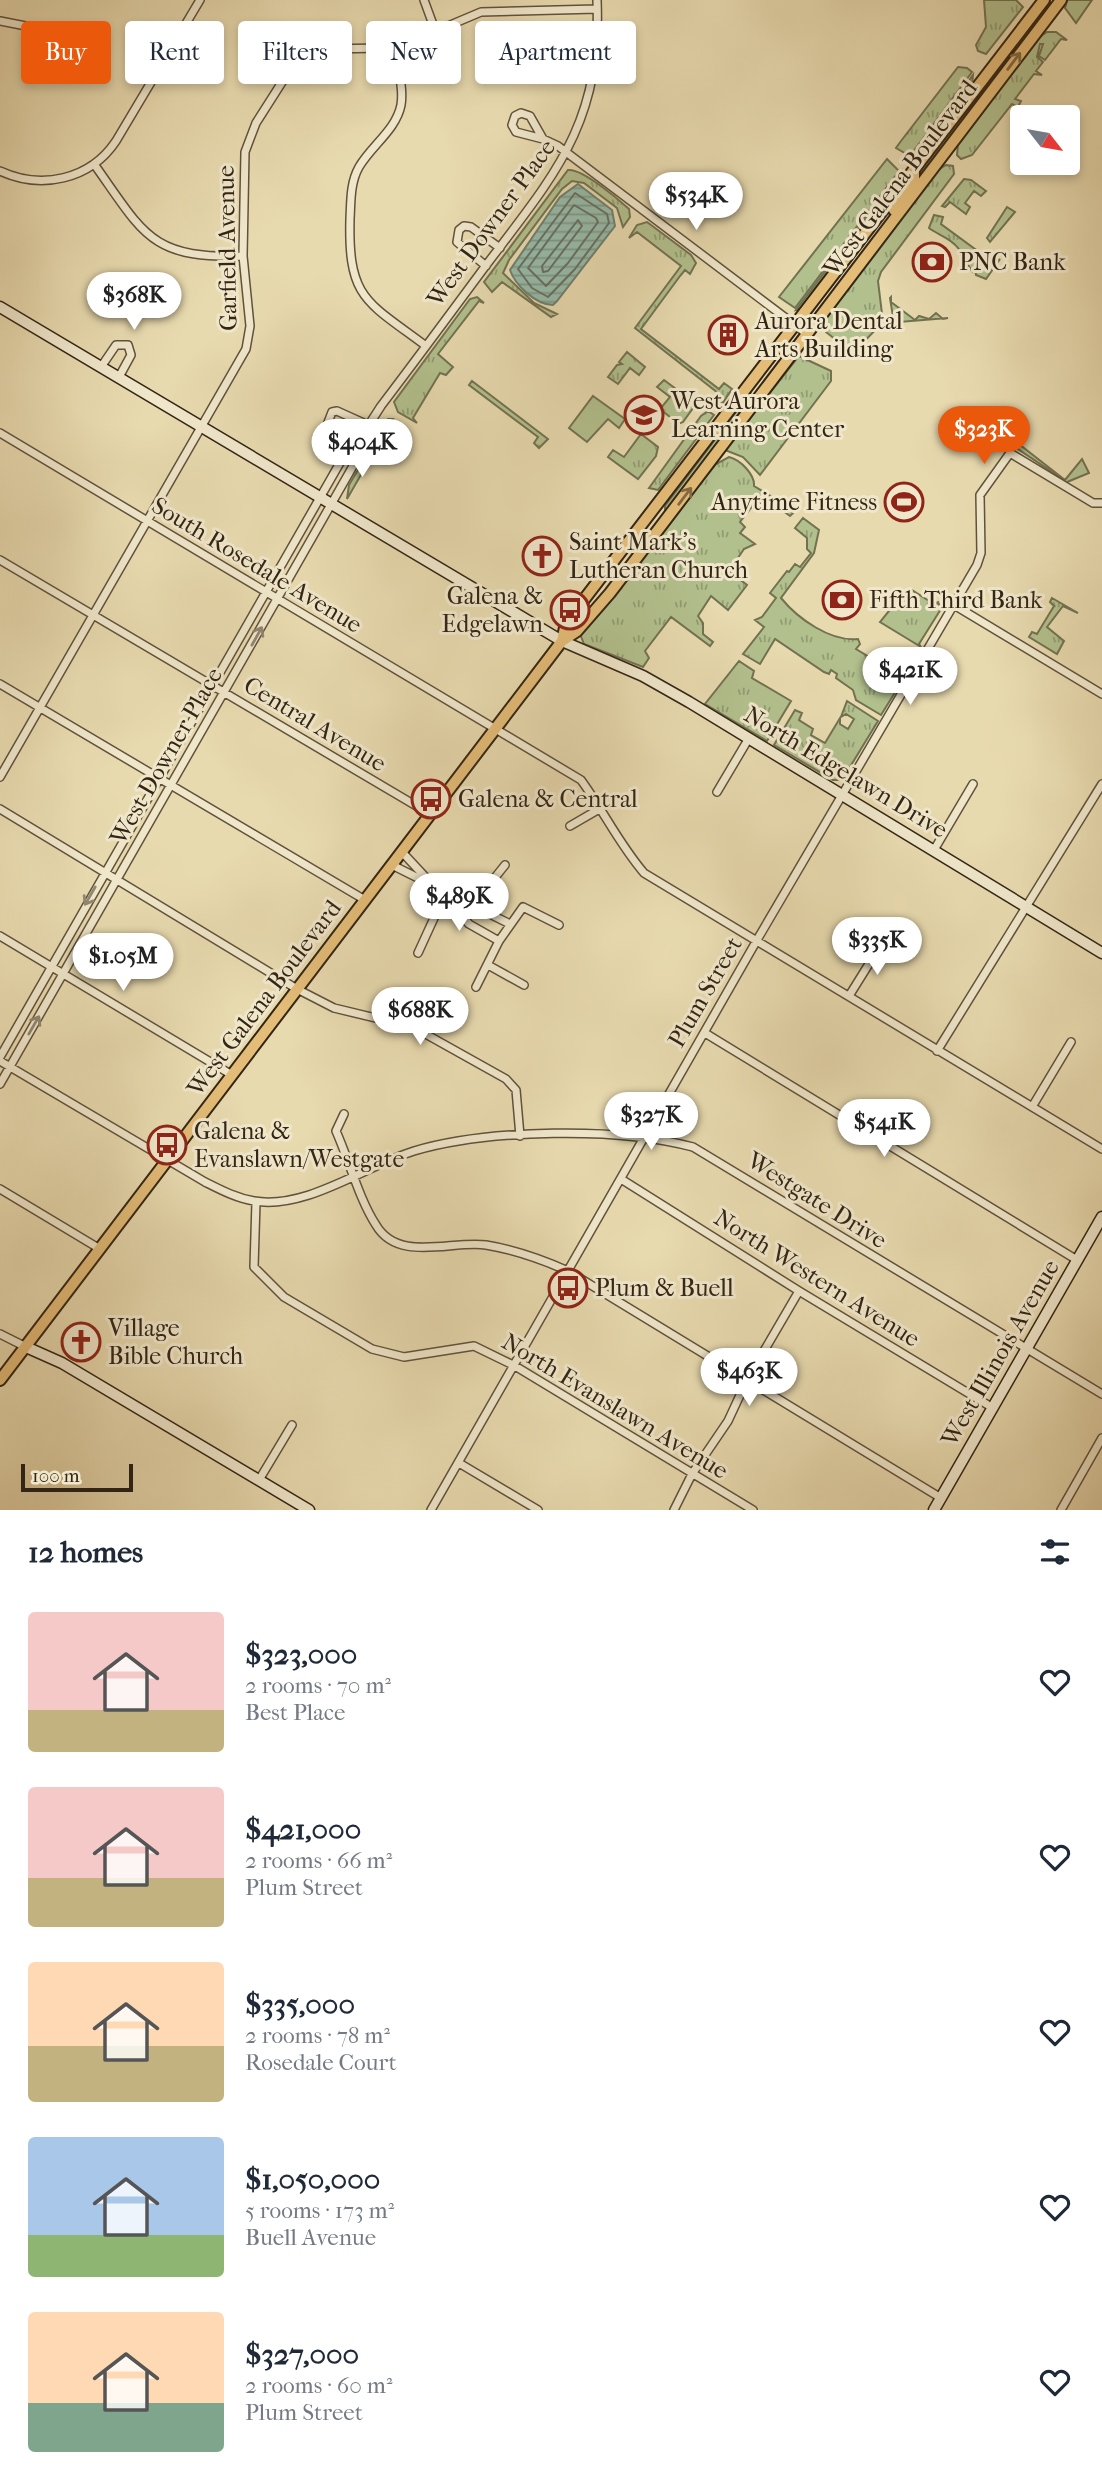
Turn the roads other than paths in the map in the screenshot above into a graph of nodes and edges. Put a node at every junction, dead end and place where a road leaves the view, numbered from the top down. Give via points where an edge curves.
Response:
1 (200, 0) edge
2 (424, 0) edge
3 (1044, 0) edge
4 (1061, 0) edge
5 (597, 4) edge
6 (0, 21) edge
7 (432, 21) edge
8 (461, 21) edge
9 (21, 25) edge
10 (366, 48) edge
11 (399, 84) edge
12 (543, 139) junction
13 (567, 154) junction
14 (94, 164) junction
15 (0, 171) edge
16 (914, 171) junction
17 (879, 240) junction
18 (500, 248) junction
19 (243, 256) junction
20 (486, 266) junction
21 (0, 307) edge
22 (796, 326) junction
23 (807, 334) junction
24 (426, 346) junction
25 (101, 367) junction
26 (119, 377) junction
27 (368, 425) junction
28 (202, 426) junction
29 (0, 433) edge
30 (356, 444) junction
31 (320, 497) junction
32 (1102, 503) edge
33 (331, 504) junction
34 (657, 508) junction
35 (148, 520) junction
36 (653, 538) junction
37 (0, 559) edge
38 (265, 590) junction
39 (278, 598) junction
40 (954, 605) junction
41 (94, 613) junction
42 (562, 641) junction
43 (0, 684) edge
44 (211, 684) junction
45 (225, 692) junction
46 (1102, 694) edge
47 (39, 707) junction
48 (495, 728) junction
49 (749, 738) junction
50 (0, 777) edge
51 (159, 777) junction
52 (1102, 784) edge
53 (172, 785) junction
54 (974, 785) dead end
55 (717, 792) dead end
56 (842, 794) junction
57 (601, 808) junction
58 (0, 809) edge
59 (430, 814) junction
60 (570, 826) dead end
61 (934, 850) junction
62 (402, 852) junction
63 (392, 865) junction
64 (505, 865) dead end
65 (104, 872) junction
66 (117, 880) junction
67 (445, 894) junction
68 (365, 900) junction
69 (473, 905) junction
70 (1027, 907) junction
71 (510, 924) junction
72 (559, 925) dead end
73 (0, 936) edge
74 (757, 940) junction
75 (499, 941) junction
76 (882, 943) dead end
77 (418, 953) dead end
78 (1102, 953) edge
79 (488, 965) junction
80 (50, 966) junction
81 (63, 974) junction
82 (524, 985) dead end
83 (475, 987) dead end
84 (297, 989) junction
85 (849, 996) junction
86 (705, 1033) junction
87 (1071, 1042) dead end
88 (937, 1051) junction
89 (0, 1059) edge
90 (10, 1067) junction
91 (232, 1075) junction
92 (0, 1084) edge
93 (1032, 1107) junction
94 (344, 1114) dead end
95 (520, 1136) junction
96 (643, 1137) junction
97 (1102, 1149) edge
98 (167, 1160) junction
99 (355, 1176) junction
100 (621, 1179) junction
101 (0, 1189) edge
102 (256, 1202) junction
103 (1102, 1217) edge
104 (100, 1249) junction
105 (1077, 1260) junction
106 (568, 1271) junction
107 (799, 1291) junction
108 (0, 1334) edge
109 (26, 1347) junction
110 (1026, 1349) junction
111 (514, 1366) junction
112 (0, 1380) edge
113 (747, 1380) junction
114 (1102, 1394) edge
115 (993, 1408) junction
116 (292, 1425) dead end
117 (1102, 1438) edge
118 (458, 1463) junction
119 (692, 1474) junction
120 (259, 1480) junction
121 (941, 1498) junction
122 (309, 1510) edge
123 (431, 1510) edge
124 (538, 1510) edge
125 (674, 1510) edge
126 (752, 1510) edge
127 (934, 1510) edge
128 (1061, 1510) edge

1 - 14 street via 116,141
2 - 7 street
3 - 16 main road, West Galena Boulevard
17 -> 4 main road, West Galena Boulevard
5 - 8 street, Garfield Avenue via 489,11
5 - 13 street, West Downer Place via 596,61 587,105
6 - 9 street
10 - 19 street, Garfield Avenue via 325,49 308,55 285,74 256,123 245,152
11 - 24 street via 401,103 396,120 351,188 352,270 361,294
12 - 12 street via 530,116 521,113 513,119 516,132
12 - 13 street
13 - 18 street, West Downer Place
13 - 22 street
14 - 15 street via 50,181 27,181
14 - 19 street via 143,230 164,246 200,257
16 - 17 main road via 914,183 887,219
16 - 22 main road, West Galena Boulevard
17 - 23 main road, West Galena Boulevard
18 - 20 street, West Downer Place
18 - 20 street via 471,227 459,230 457,242
19 - 28 street, Garfield Avenue via 248,340
20 - 24 street, West Downer Place
21 - 25 street, North Edgelawn Drive
22 - 23 street
22 - 34 main road, West Galena Boulevard
36 -> 23 main road, West Galena Boulevard
24 - 27 street, West Downer Place
25 - 26 street, North Edgelawn Drive
25 - 26 street via 116,345 128,345 131,355
26 - 28 street, North Edgelawn Drive
27 - 30 street, West Downer Place
27 - 30 street via 337,411 327,418 332,430
28 - 31 street, North Edgelawn Drive
28 - 35 street, Garfield Avenue
29 - 35 street, South Rosedale Avenue
30 - 31 street, West Downer Place
30 - 33 street, West Downer Place via 357,459
31 - 33 street, North Edgelawn Drive
31 - 38 street, West Downer Place
32 - 40 street, Plum Street via 1093,503 1010,453 980,495 981,553
33 - 39 street, West Downer Place
33 - 42 street, North Edgelawn Drive
34 - 36 main road via 661,516
34 - 42 main road, West Galena Boulevard via 566,623
35 - 38 street, South Rosedale Avenue
35 - 41 street, Garfield Avenue
36 - 42 main road, West Galena Boulevard via 577,631
37 - 41 street, Central Avenue
38 - 39 street, South Rosedale Avenue
38 - 44 street, West Downer Place
45 -> 39 street, West Downer Place
39 - 48 street, South Rosedale Avenue
40 - 46 street
40 - 56 street, Plum Street
41 - 44 street, Central Avenue
41 - 47 street, Garfield Avenue
42 - 48 main road, West Galena Boulevard
42 - 49 street, North Edgelawn Drive via 643,676
43 - 47 street
44 - 45 street, Central Avenue
44 - 51 street, West Downer Place
45 - 53 street, West Downer Place
45 - 59 street, Central Avenue
47 - 50 street, Garfield Avenue
47 - 51 street
48 - 57 street, South Rosedale Avenue via 581,780
48 - 59 main road, West Galena Boulevard
49 - 55 street
49 - 56 street, North Edgelawn Drive
51 - 53 street
51 - 65 street, West Downer Place
52 - 70 street
53 - 66 street, West Downer Place
53 - 68 street
54 - 61 street
56 - 61 street, North Edgelawn Drive
56 - 74 street, Plum Street
57 - 60 street
57 - 74 street, South Rosedale Avenue via 620,845 644,873
58 - 65 street
59 - 62 main road, West Galena Boulevard
61 - 70 street, North Edgelawn Drive
62 - 63 main road, West Galena Boulevard
62 - 67 street
63 - 67 street
63 - 68 main road, West Galena Boulevard
64 - 69 street
65 - 66 street
65 -> 80 street, West Downer Place
66 - 81 street, West Downer Place
66 - 84 street
67 - 69 street
67 - 75 street via 469,924
67 - 77 street
68 - 84 main road, West Galena Boulevard
69 - 71 street
70 - 78 street, North Edgelawn Drive
70 - 88 street
71 - 72 street via 523,906
71 - 75 street
73 - 80 street
74 - 85 street, South Rosedale Avenue
74 - 86 street, Plum Street
75 - 79 street
76 - 85 street
79 - 82 street
79 - 83 street
80 - 81 street
80 - 89 street, West Downer Place
90 -> 81 street, West Downer Place
81 - 91 street
84 - 91 main road, West Galena Boulevard
84 - 95 street via 334,1008 413,1027 506,1079 516,1090
85 - 88 street, South Rosedale Avenue
86 - 96 street, Plum Street
86 - 105 street
87 - 93 street
88 - 93 street, South Rosedale Avenue
89 - 90 street, Westgate Drive
90 - 92 street, West Downer Place
90 - 98 street, Westgate Drive
91 - 98 main road, West Galena Boulevard
93 - 97 street, South Rosedale Avenue
94 - 99 street via 336,1131
95 - 96 street, Westgate Drive via 591,1133
95 - 99 street, Westgate Drive via 415,1151
96 - 100 street, Plum Street
96 - 110 street, Westgate Drive via 706,1153
98 - 102 street, Westgate Drive via 234,1196
98 - 104 main road, West Galena Boulevard
99 - 102 street, Westgate Drive via 289,1201
99 - 106 street via 376,1227 396,1244 483,1245 532,1255
100 - 106 street, Plum Street
100 - 107 street, North Western Avenue
101 - 104 street
102 - 111 street, North Evanslawn Avenue via 254,1267 284,1297 372,1349 404,1357 474,1346
103 - 105 street, West Illinois Avenue
104 - 109 main road, West Galena Boulevard
105 - 110 street, West Illinois Avenue
106 - 111 street, Plum Street
106 - 113 street
107 - 113 street
107 - 115 street, North Western Avenue
108 - 109 street
109 - 112 main road, West Galena Boulevard
109 - 120 street via 62,1363
110 - 114 street, Westgate Drive
110 - 115 street, West Illinois Avenue
111 - 118 street, Plum Street
111 - 119 street, North Evanslawn Avenue
113 - 119 street
113 - 121 street
115 - 121 street, West Illinois Avenue
116 - 120 street
117 - 128 street
118 - 123 street, Plum Street
118 - 124 street
119 - 125 street
119 - 126 street, North Evanslawn Avenue
120 - 122 street
121 - 127 street, West Illinois Avenue

